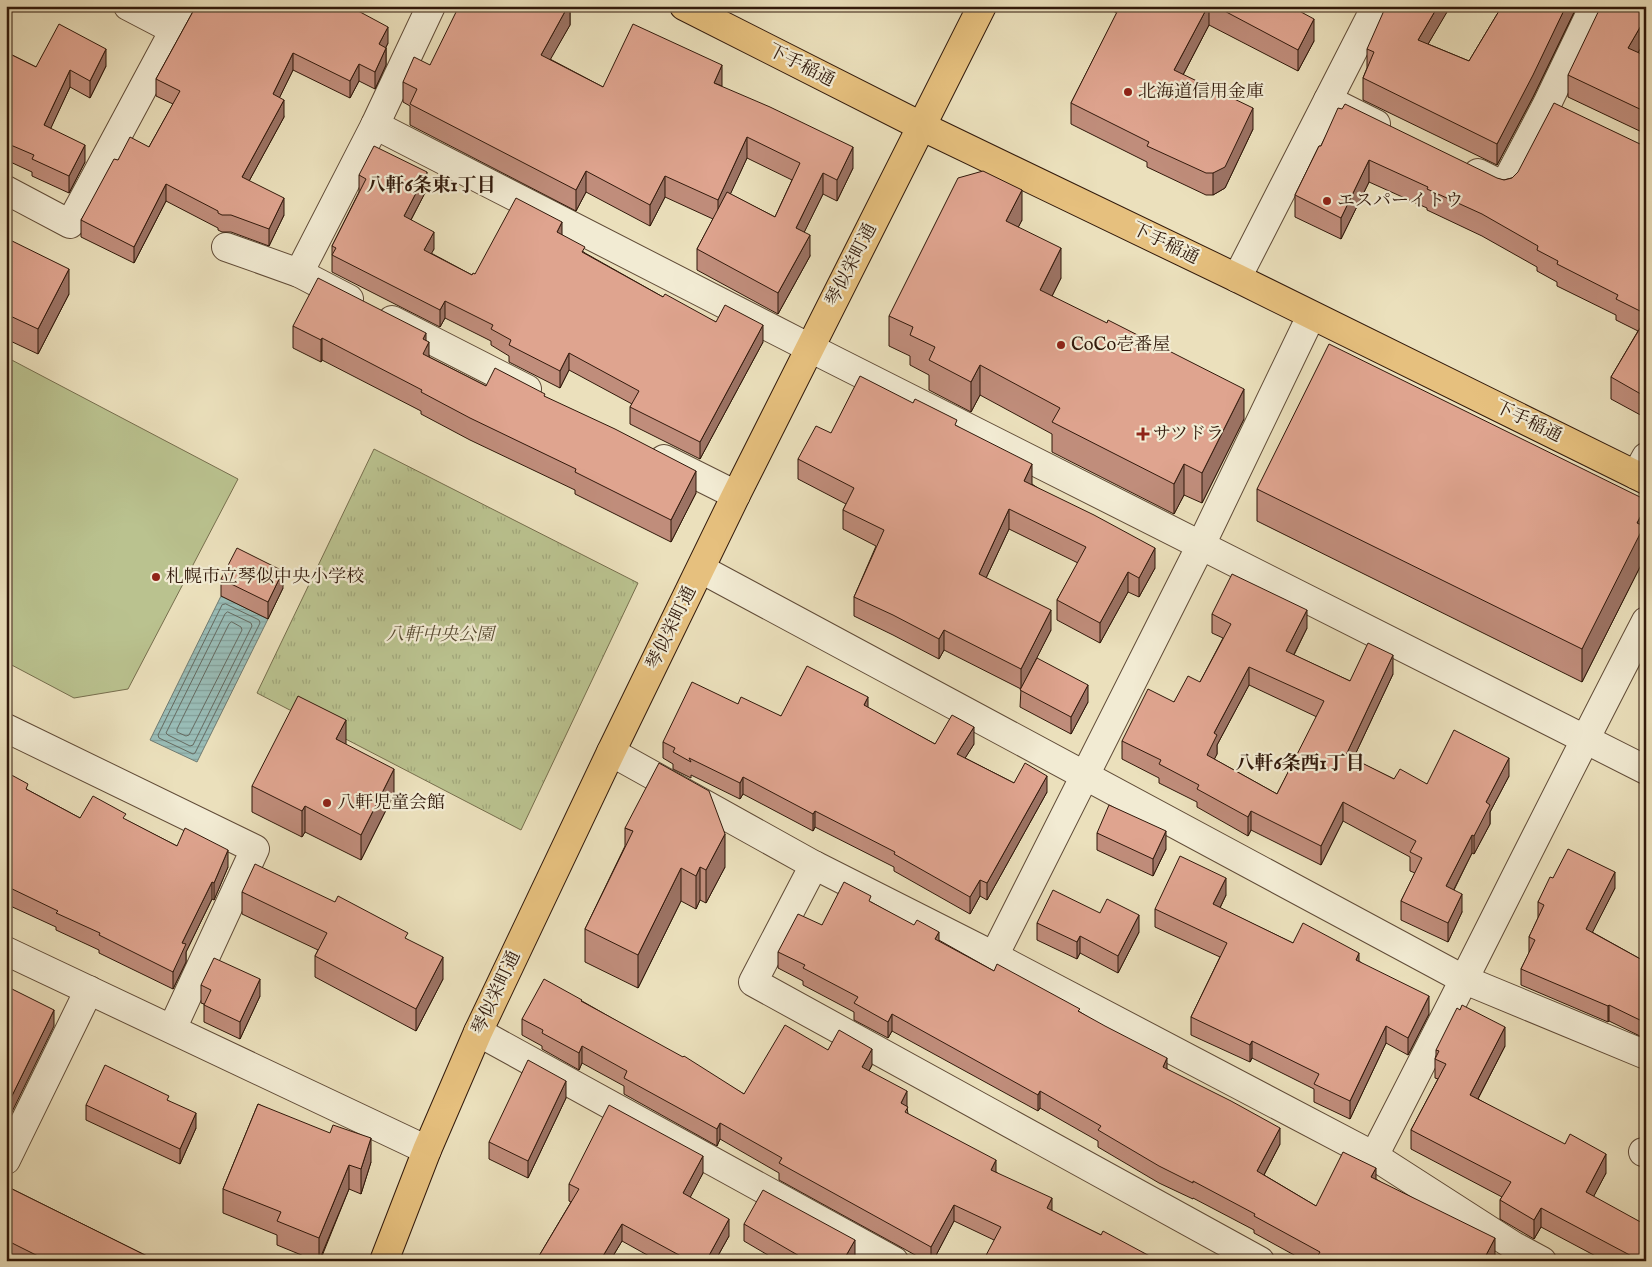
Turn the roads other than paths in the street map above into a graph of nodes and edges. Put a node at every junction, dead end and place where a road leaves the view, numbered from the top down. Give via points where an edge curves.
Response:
1 (128, 6) edge
2 (431, 6) edge
3 (982, 6) edge
4 (1376, 6) edge
5 (1594, 6) edge
6 (699, 10) edge
7 (181, 18) edge
8 (1328, 100) junction
9 (375, 125) junction
10 (922, 126) junction
11 (1398, 134) edge
12 (1460, 164) edge
13 (6, 190) edge
14 (226, 247) dead end
15 (299, 273) junction
16 (1237, 278) junction
17 (1311, 316) junction
18 (810, 348) junction
19 (546, 399) edge
20 (643, 448) edge
21 (1642, 471) edge
22 (736, 495) junction
23 (1201, 545) junction
24 (701, 569) junction
25 (1646, 621) edge
26 (6, 728) edge
27 (1584, 740) junction
28 (611, 752) junction
29 (1646, 770) edge
30 (1083, 776) junction
31 (814, 865) junction
32 (6, 951) edge
33 (994, 956) junction
34 (1465, 980) junction
35 (89, 990) junction
36 (172, 1029) junction
37 (478, 1032) junction
38 (1646, 1055) edge
39 (427, 1150) junction
40 (1374, 1156) junction
41 (6, 1160) edge
42 (1510, 1253) edge
43 (384, 1261) edge
44 (894, 1261) edge
45 (1260, 1261) edge
46 (1542, 1261) edge

1 - 7 street
2 - 9 street
3 - 10 main road, 琴似栄町通
4 - 8 street
5 - 12 street via 1556,108 1504,186
6 - 10 main road, 下手稲通
7 - 13 street via 70,224
8 - 11 street
8 - 16 street
9 - 15 street
9 - 18 street
10 - 16 main road, 下手稲通
10 - 18 main road, 琴似栄町通
14 - 15 street
15 - 19 street
16 - 17 main road, 下手稲通
17 - 21 main road, 下手稲通
17 - 23 street
18 - 22 main road, 琴似栄町通
18 - 23 street
20 - 22 street
22 - 24 main road, 琴似栄町通
23 - 27 street
23 - 30 street
24 - 28 main road, 琴似栄町通
24 - 30 street
25 - 27 street
26 - 36 street via 255,849
27 - 29 street
27 - 34 street
28 - 31 street
28 - 37 main road, 琴似栄町通
30 - 33 street
30 - 34 street
31 - 33 street
31 - 45 street via 753,982
32 - 35 street
33 - 40 street
34 - 38 street
34 - 40 street
35 - 36 street
35 - 41 street
36 - 39 street
37 - 39 main road, 琴似栄町通
37 - 44 street
39 - 43 main road, 琴似栄町通
40 - 42 street
42 - 46 street

